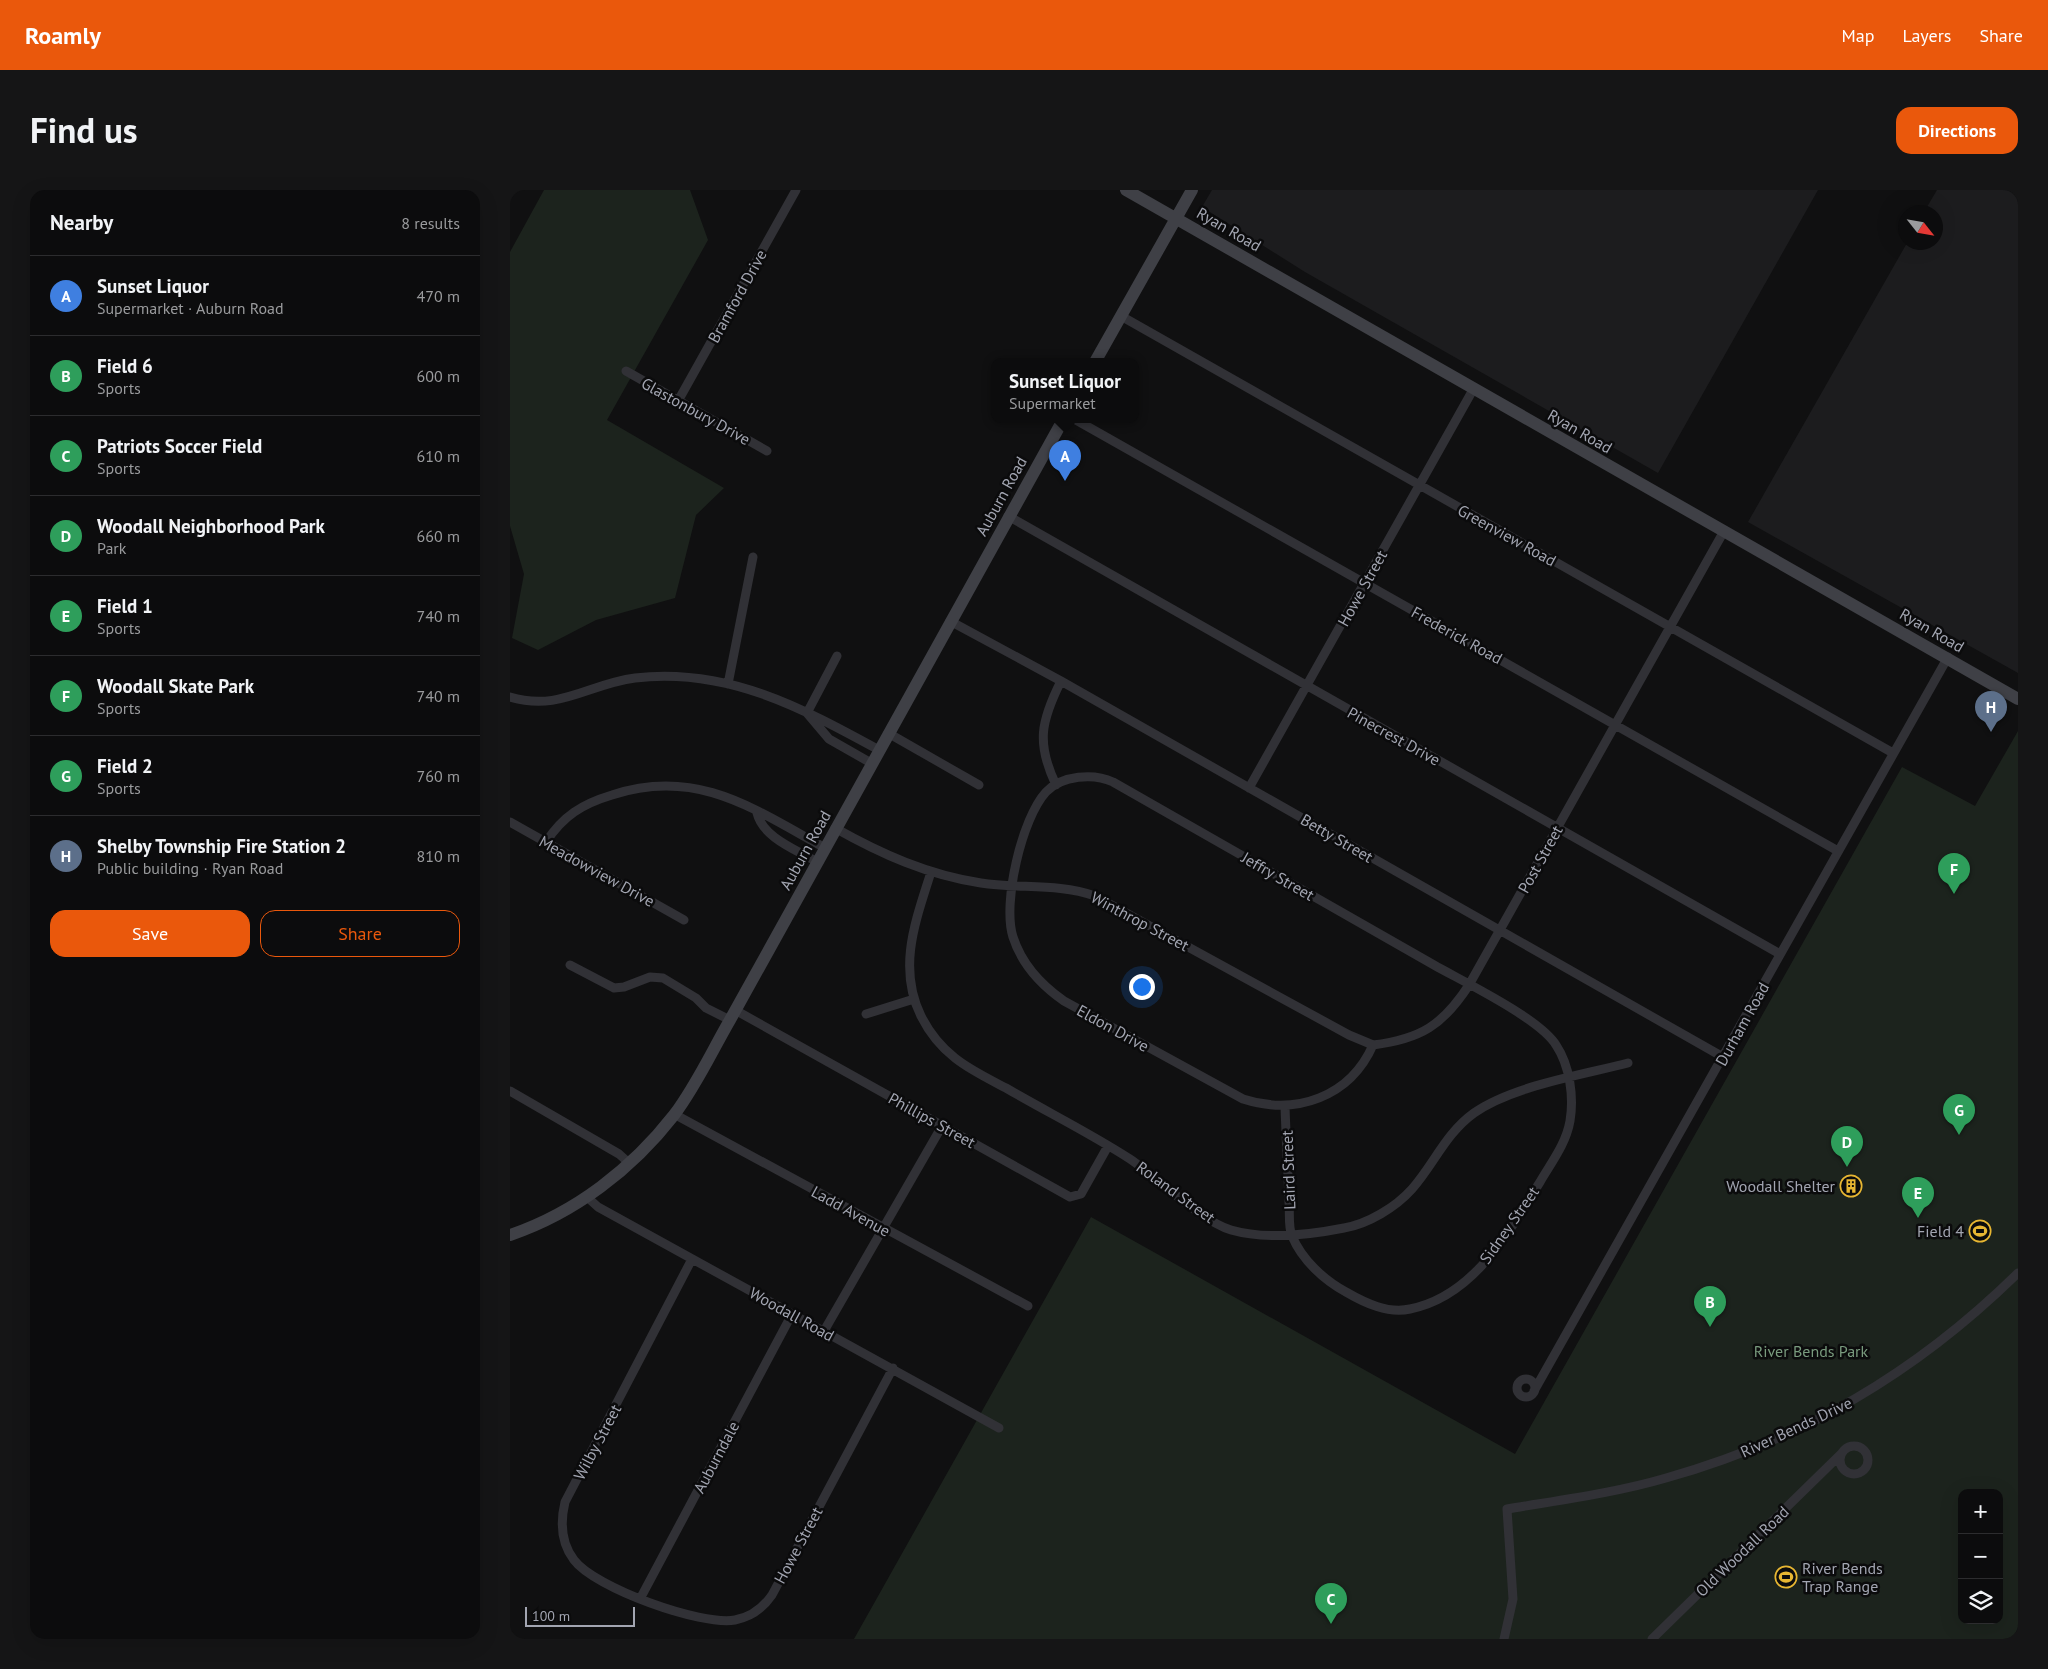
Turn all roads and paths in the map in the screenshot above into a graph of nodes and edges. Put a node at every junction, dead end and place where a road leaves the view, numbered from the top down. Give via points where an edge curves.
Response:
1 (796, 190) edge
2 (1126, 190) edge
3 (1192, 190) edge
4 (1176, 218) junction
5 (1121, 316) junction
6 (1097, 358) edge
7 (626, 371) dead end
8 (1474, 388) junction
9 (678, 402) junction
10 (1061, 423) edge
11 (1081, 423) edge
12 (767, 451) dead end
13 (1420, 485) junction
14 (1008, 516) junction
15 (1724, 531) junction
16 (753, 557) dead end
17 (1365, 582) junction
18 (950, 621) junction
19 (1670, 627) junction
20 (837, 656) dead end
21 (1948, 657) junction
22 (1061, 681) junction
23 (728, 684) junction
24 (1306, 686) junction
25 (510, 697) edge
26 (2018, 698) edge
27 (807, 713) junction
28 (1616, 724) junction
29 (888, 733) junction
30 (879, 750) junction
31 (1894, 753) junction
32 (871, 763) junction
33 (979, 785) dead end
34 (1056, 785) junction
35 (1249, 788) junction
36 (756, 812) junction
37 (510, 822) edge
38 (835, 828) junction
39 (1557, 828) junction
40 (546, 842) junction
41 (825, 848) junction
42 (1838, 851) junction
43 (817, 862) junction
44 (931, 872) junction
45 (1011, 887) junction
46 (684, 920) dead end
47 (1500, 930) junction
48 (1780, 954) junction
49 (570, 965) dead end
50 (1469, 985) junction
51 (914, 999) junction
52 (866, 1014) dead end
53 (732, 1015) junction
54 (1373, 1044) junction
55 (1723, 1057) junction
56 (1628, 1063) dead end
57 (1569, 1079) junction
58 (510, 1091) edge
59 (1285, 1106) junction
60 (674, 1114) junction
61 (942, 1126) junction
62 (1108, 1146) junction
63 (629, 1163) junction
64 (587, 1197) junction
65 (884, 1229) junction
66 (1290, 1234) junction
67 (510, 1235) edge
68 (692, 1259) junction
69 (2018, 1273) edge
70 (1028, 1306) dead end
71 (792, 1314) junction
72 (824, 1331) junction
73 (893, 1368) junction
74 (1527, 1378) junction
75 (1541, 1378) junction
76 (1534, 1391) junction
77 (999, 1428) dead end
78 (1837, 1464) junction
79 (640, 1599) junction
80 (1504, 1639) edge
81 (1652, 1639) edge

1 - 9 street, Bramford Drive
2 - 4 main road, Ryan Road
3 - 4 main road
4 - 5 main road
4 - 8 main road, Ryan Road
5 - 6 main road
5 - 13 street, Greenview Road
7 - 9 street, Glastonbury Drive
8 - 13 street, Howe Street
8 - 15 main road, Ryan Road
9 - 12 street, Glastonbury Drive
10 - 14 main road, Auburn Road
11 - 17 street, Frederick Road
13 - 17 street, Howe Street
13 - 19 street, Greenview Road
14 - 18 main road, Auburn Road
14 - 24 street, Pinecrest Drive
15 - 19 street, Post Street
15 - 21 main road, Ryan Road
16 - 23 street
17 - 24 street, Howe Street
17 - 28 street, Frederick Road
18 - 22 street, Betty Street
18 - 29 main road, Auburn Road
19 - 28 street, Post Street
19 - 31 street, Greenview Road
20 - 27 street
21 - 26 main road, Ryan Road
21 - 31 street, Durham Road
22 - 34 street via 1043,725 1046,757
22 - 35 street, Betty Street
23 - 25 street via 684,676 652,677 618,681 546,702
23 - 27 street via 771,696
24 - 35 street, Howe Street
24 - 39 street, Pinecrest Drive
27 - 30 street
27 - 32 street via 829,739
28 - 39 street, Post Street
28 - 42 street, Frederick Road
29 - 30 main road, Auburn Road
29 - 33 street
30 - 32 main road, Auburn Road
31 - 42 street, Durham Road
32 - 38 main road, Auburn Road
34 - 45 street, Jeffry Street via 1046,792 1032,812
34 - 50 street, Jeffry Street via 1089,776 1114,782
35 - 47 street, Betty Street
36 - 40 street via 700,788 638,788 574,810
36 - 41 street
36 - 43 street via 768,831
37 - 40 street, Meadowview Drive
38 - 41 main road, Auburn Road
38 - 44 street, Winthrop Street via 886,856
39 - 47 street, Post Street
39 - 48 street, Pinecrest Drive
40 - 46 street, Meadowview Drive
41 - 43 main road, Auburn Road
42 - 48 street, Durham Road
43 - 53 main road, Auburn Road
44 - 45 street, Winthrop Street
44 - 51 street, Roland Street via 910,943 909,972
45 - 54 street, Winthrop Street via 1059,887 1095,896 1349,1035
45 - 59 street, Eldon Drive via 1008,909 1013,938 1025,964 1051,992 1230,1093 1254,1102
47 - 50 street, Post Street
47 - 55 street, Betty Street
48 - 55 street, Durham Road
49 - 53 street, Phillips Street via 614,988 650,977 663,978 706,1008
50 - 54 street, Post Street via 1438,1023 1406,1037
50 - 57 street, Jeffry Street via 1545,1032 1562,1057
51 - 52 street
51 - 62 street, Roland Street via 931,1033 954,1057
53 - 60 main road, Auburn Road
53 - 61 street, Phillips Street
54 - 59 street via 1368,1057 1342,1086 1318,1100
55 - 75 street, Durham Road
56 - 57 street, Roland Street
57 - 66 street, Roland Street via 1500,1097 1471,1115 1444,1142 1413,1189 1384,1211 1347,1228
57 - 66 street, Sidney Street via 1570,1120 1560,1148 1491,1255 1478,1270 1446,1294 1409,1310 1389,1310 1370,1304 1321,1275
58 - 63 street via 619,1154
59 - 66 street, Laird Street
60 - 63 main road, Auburn Road
60 - 65 street, Ladd Avenue
61 - 62 street, Phillips Street via 1070,1197 1081,1194
61 - 65 street
62 - 66 street, Roland Street via 1229,1229 1251,1234
63 - 64 main road, Auburn Road
64 - 67 main road, Auburn Road
64 - 68 street, Woodall Road via 598,1207
65 - 70 street, Ladd Avenue
65 - 72 street
68 - 71 street, Woodall Road
68 - 79 street, Wilby Street via 565,1502 563,1512 565,1544 580,1567
69 - 80 street, River Bends Drive via 1981,1309 1922,1357 1852,1402 1779,1439 1722,1462 1664,1479 1507,1509 1513,1599
71 - 72 street, Woodall Road
71 - 79 street, Auburndale
72 - 73 street, Woodall Road
73 - 77 street, Woodall Road
73 - 79 street, Howe Street via 766,1603 748,1616 716,1621
74 - 75 street
74 - 76 street via 1534,1383
74 - 76 street via 1519,1382 1519,1393 1527,1397
75 - 76 street, Durham Road
78 - 78 street, Old Woodall Road via 1848,1447 1857,1446 1865,1451 1868,1460 1865,1469 1857,1474
78 - 81 street, Old Woodall Road

